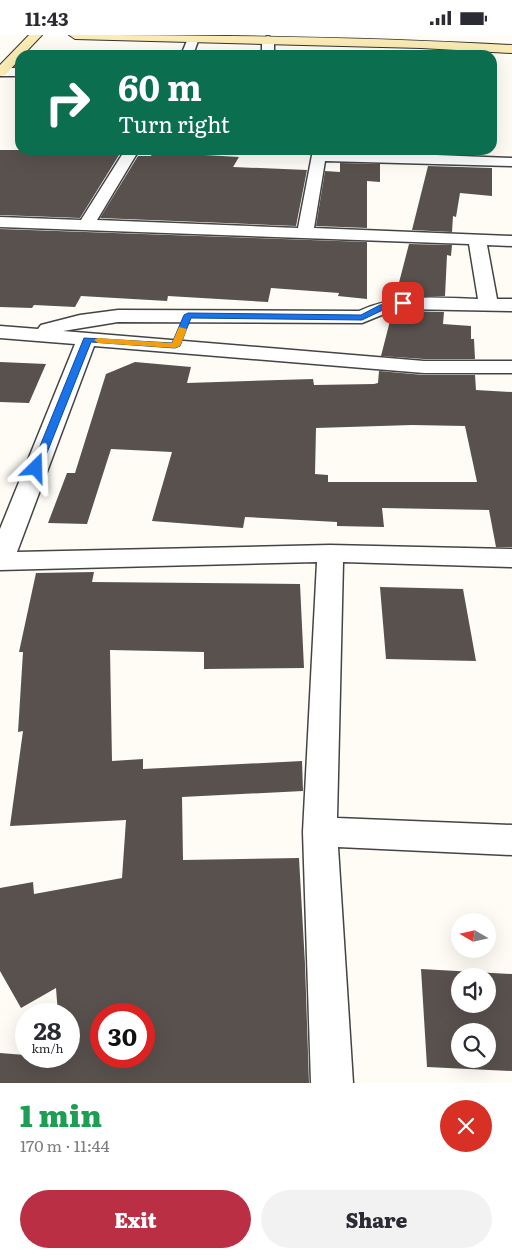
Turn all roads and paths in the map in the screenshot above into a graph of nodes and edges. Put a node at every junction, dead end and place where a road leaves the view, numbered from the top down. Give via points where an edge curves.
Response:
1 (36, 35) edge
2 (75, 35) edge
3 (207, 37) edge
4 (194, 38) junction
5 (268, 39) junction
6 (394, 39) edge
7 (512, 49) edge
8 (21, 50) edge
9 (189, 50) edge
10 (268, 50) edge
11 (15, 57) edge
12 (0, 72) edge
13 (15, 72) edge
14 (129, 155) edge
15 (320, 155) edge
16 (363, 155) edge
17 (512, 162) edge
18 (0, 222) edge
19 (86, 225) junction
20 (305, 233) junction
21 (477, 239) junction
22 (512, 241) edge
23 (488, 304) junction
24 (512, 305) edge
25 (188, 315) junction
26 (0, 332) edge
27 (32, 333) junction
28 (87, 339) junction
29 (175, 346) junction
30 (512, 367) edge
31 (330, 553) junction
32 (512, 558) edge
33 (0, 561) edge
34 (320, 832) junction
35 (512, 841) edge
36 (332, 1083) edge

1 - 8 street
2 - 4 street
3 - 4 street
3 - 5 street
4 - 9 street
5 - 6 street
5 - 10 street
6 - 7 street
11 - 12 street
12 - 13 street
14 - 19 street
15 - 20 street
16 - 17 street
18 - 19 street
19 - 20 street
20 - 21 street
21 - 22 street
21 - 23 street
23 - 24 street
23 - 25 street via 392,304 362,317
25 - 27 street via 118,316
25 - 29 street
26 - 27 street
27 - 28 street
28 - 29 street
28 - 33 street
29 - 30 street via 424,367
31 - 32 street
31 - 33 street
31 - 34 street
34 - 35 street
34 - 36 street

